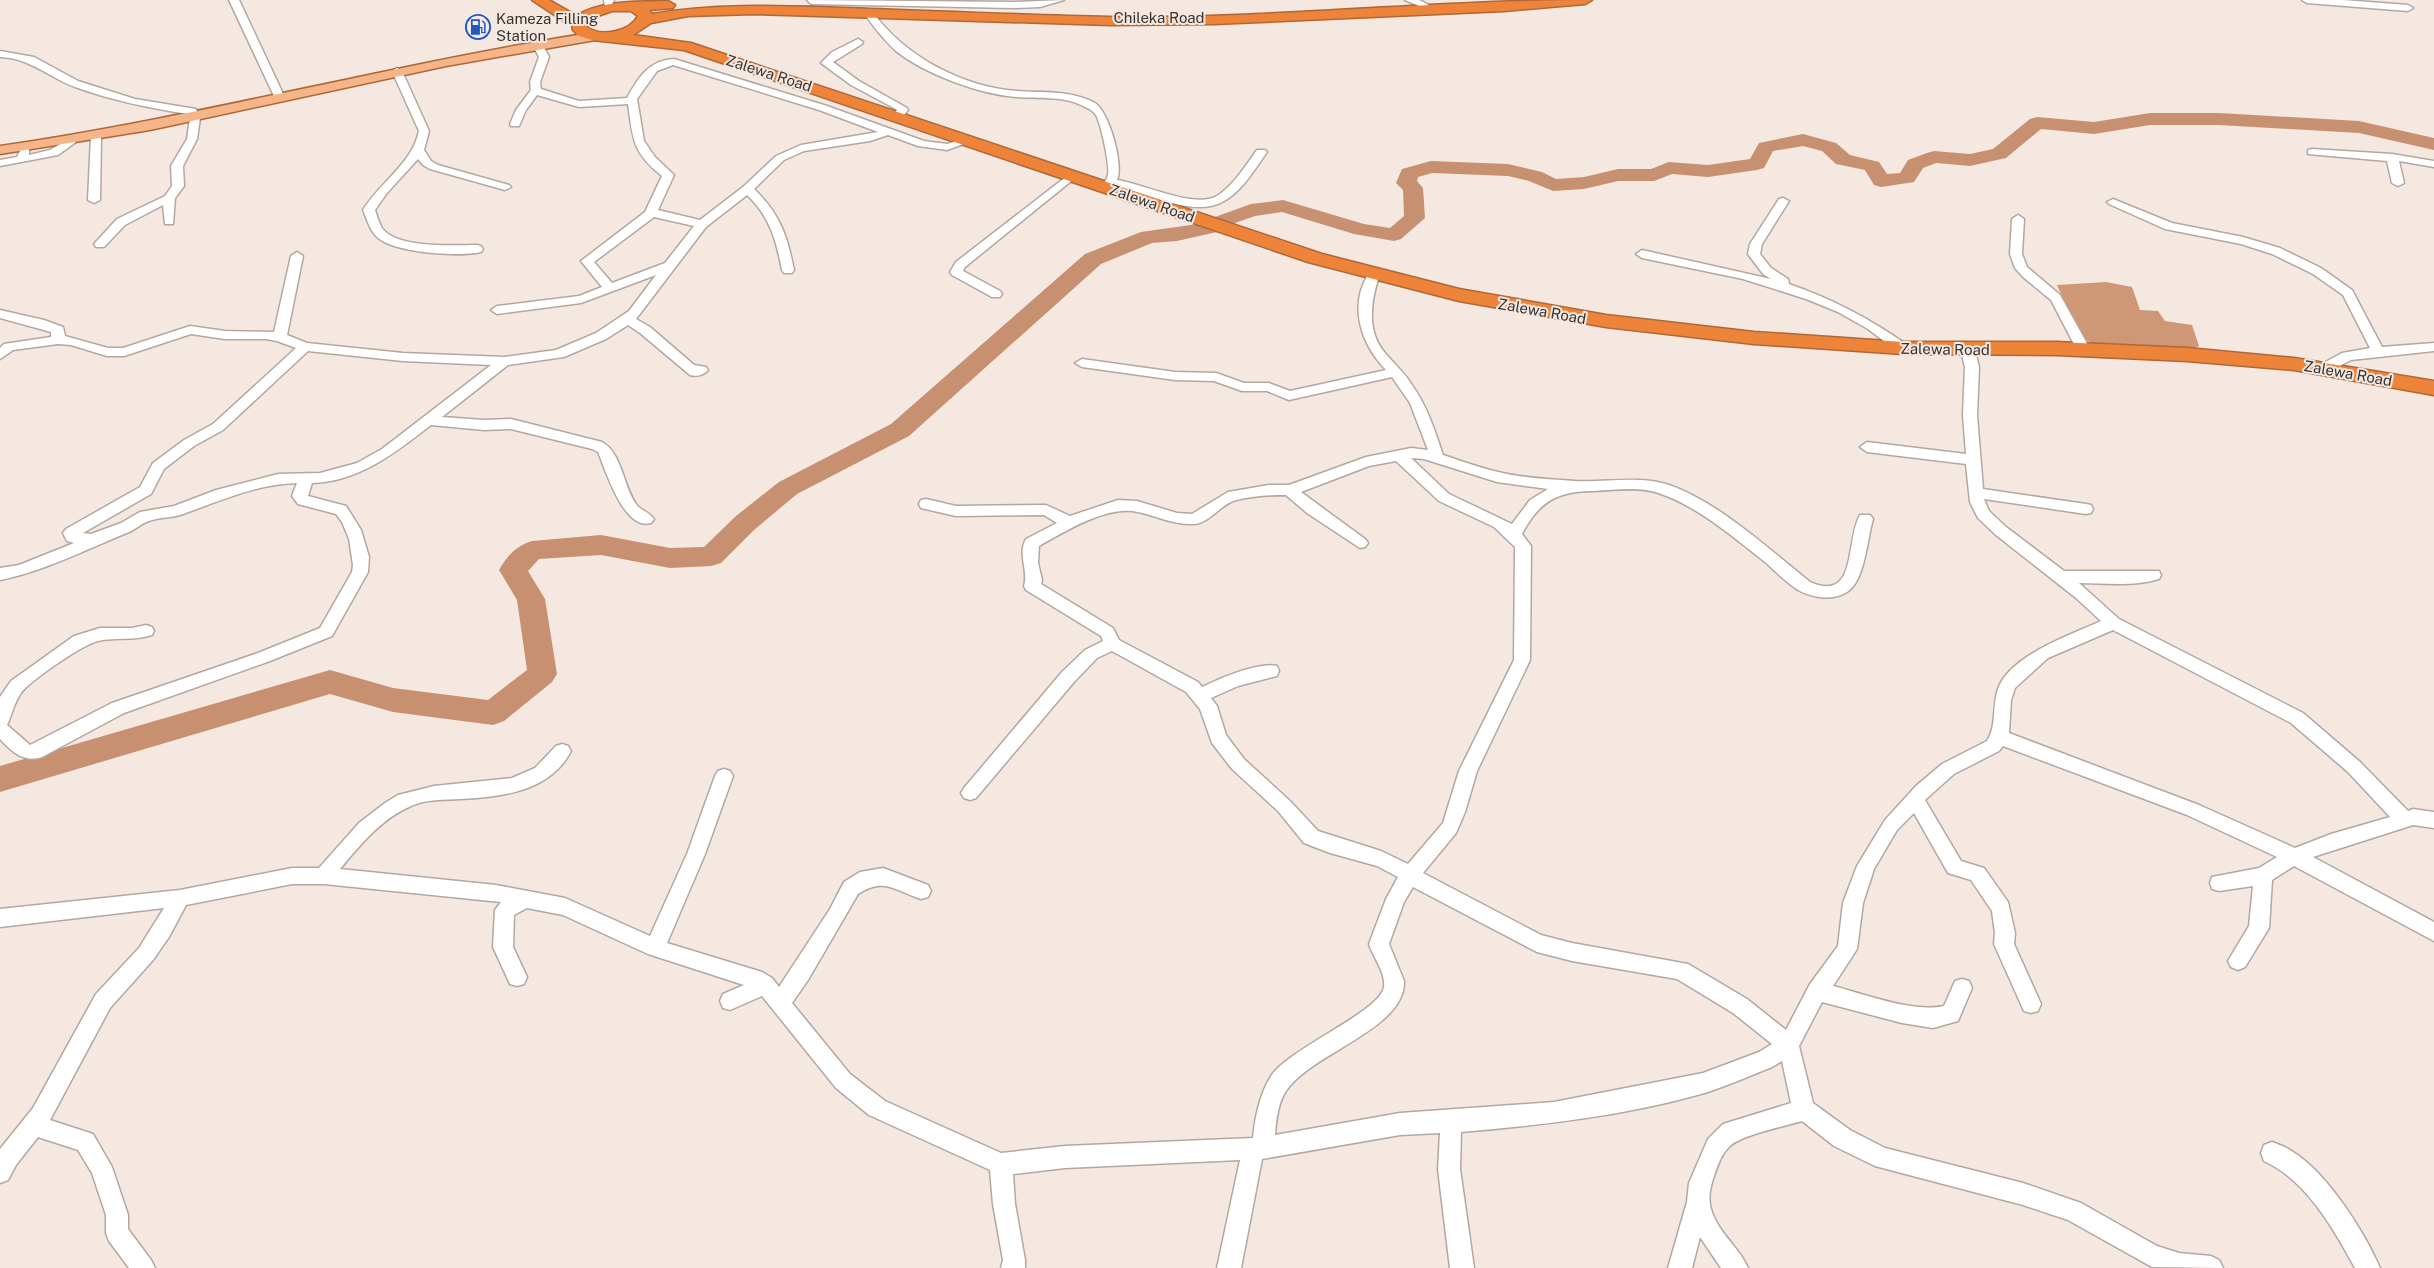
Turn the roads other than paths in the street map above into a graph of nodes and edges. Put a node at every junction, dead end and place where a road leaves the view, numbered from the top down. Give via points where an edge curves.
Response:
1 (234, 0) edge
2 (539, 0) edge
3 (1059, 0) edge
4 (1540, 0) edge
5 (1585, 0) edge
6 (2307, 0) edge
7 (584, 2) dead end
8 (810, 3) edge
9 (1417, 3) edge
10 (610, 4) edge
11 (1015, 6) edge
12 (628, 7) junction
13 (2408, 8) dead end
14 (869, 13) junction
15 (646, 20) junction
16 (579, 22) junction
17 (600, 36) junction
18 (858, 42) dead end
19 (537, 44) junction
20 (686, 46) junction
21 (1, 52) edge
22 (483, 53) junction
23 (396, 71) junction
24 (536, 90) junction
25 (279, 96) junction
26 (632, 101) junction
27 (195, 118) junction
28 (515, 124) dead end
29 (893, 125) junction
30 (96, 136) junction
31 (0, 150) edge
32 (419, 151) junction
33 (1261, 152) dead end
34 (2312, 152) dead end
35 (24, 153) junction
36 (2392, 157) junction
37 (0, 163) edge
38 (2434, 164) edge
39 (1071, 176) junction
40 (2398, 183) dead end
41 (1109, 185) junction
42 (505, 187) dead end
43 (747, 189) junction
44 (170, 198) junction
45 (94, 200) dead end
46 (1783, 201) dead end
47 (2113, 202) dead end
48 (652, 213) junction
49 (2018, 219) dead end
50 (169, 221) dead end
51 (702, 224) junction
52 (100, 244) dead end
53 (477, 249) dead end
54 (1642, 254) dead end
55 (297, 256) dead end
56 (668, 266) junction
57 (788, 270) dead end
58 (1373, 276) junction
59 (1792, 288) junction
60 (610, 289) junction
61 (996, 294) dead end
62 (497, 310) dead end
63 (0, 314) edge
64 (627, 319) junction
65 (280, 337) junction
66 (58, 340) junction
67 (305, 347) junction
68 (2434, 347) edge
69 (1902, 348) junction
70 (2083, 349) junction
71 (1968, 351) junction
72 (2378, 351) junction
73 (0, 355) edge
74 (504, 361) junction
75 (1082, 363) dead end
76 (2325, 368) junction
77 (701, 370) dead end
78 (1395, 372) junction
79 (2434, 388) edge
80 (430, 420) junction
81 (1867, 447) dead end
82 (1399, 455) junction
83 (1437, 457) junction
84 (1973, 460) junction
85 (306, 479) junction
86 (1576, 486) junction
87 (1290, 490) junction
88 (1976, 493) junction
89 (926, 504) dead end
90 (2086, 509) dead end
91 (646, 519) dead end
92 (1866, 519) dead end
93 (1070, 522) junction
94 (1514, 533) junction
95 (92, 540) junction
96 (1360, 543) dead end
97 (0, 574) edge
98 (2153, 575) dead end
99 (2062, 577) junction
100 (2113, 623) junction
101 (146, 631) dead end
102 (1113, 644) junction
103 (1271, 671) dead end
104 (1200, 697) junction
105 (0, 721) edge
106 (0, 729) edge
107 (1999, 737) junction
108 (562, 751) dead end
109 (724, 776) dead end
110 (970, 793) dead end
111 (1915, 799) junction
112 (2404, 820) junction
113 (2434, 820) edge
114 (2293, 856) junction
115 (1410, 875) junction
116 (324, 876) junction
117 (2263, 876) junction
118 (2219, 883) dead end
119 (921, 891) dead end
120 (180, 898) junction
121 (526, 899) junction
122 (0, 918) edge
123 (2434, 932) edge
124 (655, 948) junction
125 (2238, 961) dead end
126 (517, 977) dead end
127 (765, 985) junction
128 (1962, 988) dead end
129 (1817, 990) junction
130 (730, 1001) dead end
131 (780, 1003) junction
132 (2031, 1004) dead end
133 (1789, 1045) junction
134 (1805, 1110) junction
135 (1451, 1122) junction
136 (34, 1125) junction
137 (1263, 1148) junction
138 (2272, 1153) dead end
139 (1001, 1164) junction
140 (0, 1172) edge
141 (1698, 1202) junction
142 (143, 1268) edge
143 (1013, 1268) edge
144 (1230, 1268) edge
145 (1462, 1268) edge
146 (1680, 1268) edge
147 (1736, 1268) edge
148 (2211, 1268) edge
149 (2368, 1268) edge

1 - 25 street
2 - 16 highway
3 - 11 street
4 - 9 highway, Chileka Road
5 - 14 highway via 1214,20 1111,21
6 - 13 street
7 - 10 highway
8 - 11 highway, Chileka Road
8 - 12 highway, Chileka Road
9 - 11 highway, Chileka Road via 1166,18
10 - 12 highway, Chileka Road
10 - 16 highway
12 - 15 highway, Zalewa Road via 644,13
14 - 15 highway via 715,10
14 - 41 street via 899,49 963,81 1005,93 1068,97 1098,111 1114,159 1115,173
15 - 17 highway via 634,30
15 - 20 highway, Zalewa Road
16 - 17 highway via 581,31
16 - 22 main road
17 - 19 main road
17 - 20 highway, Zalewa Road
18 - 29 street via 826,63 903,110
19 - 22 main road
19 - 24 street via 544,57 535,82
20 - 29 highway, Zalewa Road
21 - 27 street via 37,61 74,83 93,90 132,102 184,108 192,111
22 - 23 main road
23 - 25 main road
23 - 32 street via 424,131
24 - 26 street via 579,104
24 - 28 street
25 - 27 main road
26 - 29 street via 647,73 674,62 822,108
26 - 48 street via 637,138 654,165 668,175
27 - 30 main road
27 - 44 street via 192,139 177,166 178,186
29 - 39 highway, Zalewa Road via 967,141
29 - 43 street via 870,138 801,148 788,153
30 - 35 main road
30 - 45 street
31 - 35 main road
32 - 42 street via 434,167
32 - 53 street via 374,198 369,210 379,232 392,241 409,245
33 - 41 street via 1233,187 1211,203 1193,204 1138,187
34 - 36 street
35 - 37 street
36 - 38 street
36 - 40 street
39 - 41 highway, Zalewa Road
39 - 61 street via 960,264 956,272
41 - 58 highway, Zalewa Road
43 - 51 street
43 - 57 street via 774,215
44 - 50 street
44 - 52 street via 121,222
46 - 59 street via 1756,244 1754,254 1767,271
47 - 72 street via 2169,226 2276,251 2317,271 2348,293
48 - 51 street
48 - 60 street via 587,261
49 - 70 street via 2017,264 2028,277 2053,294
51 - 56 street
54 - 59 street
55 - 65 street via 281,320
56 - 60 street
56 - 64 street via 644,302
58 - 69 highway, Zalewa Road via 1461,297 1648,328
58 - 78 street via 1365,314 1367,335
59 - 69 street via 1840,307 1880,330
60 - 62 street via 581,299
63 - 66 street via 52,326 58,330
64 - 74 street via 601,336 558,354
64 - 77 street via 645,330 689,368 695,372
65 - 66 street via 190,330 124,352 107,352
65 - 67 street
66 - 73 street via 9,347
67 - 74 street
67 - 95 street via 218,427 158,466 146,490 71,533 72,537
68 - 72 street
69 - 71 highway, Zalewa Road
70 - 71 highway, Zalewa Road
70 - 76 highway, Zalewa Road via 2224,357
71 - 84 street via 1973,379 1970,415
72 - 76 street via 2347,356
74 - 80 street
75 - 78 street via 1175,376 1216,377 1242,387 1269,387 1289,396
76 - 79 highway, Zalewa Road
78 - 83 street via 1407,385 1423,415
80 - 85 street via 374,460 330,475
80 - 91 street via 511,424 597,445 604,449 630,508
81 - 84 street
82 - 83 street
82 - 87 street via 1366,462
82 - 94 street via 1452,502 1501,523
83 - 86 street via 1497,477
84 - 88 street
85 - 95 street via 278,479 240,488 177,511 145,516
85 - 106 street via 299,496 303,500 340,509 356,535 361,563 360,572 326,632 118,708 36,752 23,751
86 - 92 street via 1644,485 1664,489 1736,530 1804,586 1829,594 1840,589 1852,577
86 - 94 street via 1554,491 1542,498 1529,509
87 - 93 street via 1228,497 1195,519 1118,505
87 - 96 street
88 - 90 street
88 - 99 street via 1983,514
89 - 93 street via 956,512 1046,510
93 - 102 street via 1032,544 1032,586 1107,632
94 - 115 street via 1523,546 1522,660 1468,771 1450,827
95 - 97 street via 21,570
98 - 99 street
99 - 100 street
100 - 107 street via 2042,654 2008,685
100 - 112 street via 2297,718 2354,767
101 - 105 street via 100,634 80,640 17,686 5,703
102 - 104 street via 1192,687
102 - 110 street via 1091,654 1068,677
103 - 104 street via 1230,680
104 - 115 street via 1208,706 1218,738 1238,764 1284,806 1311,837 1380,859
107 - 111 street via 1993,746 1948,769
107 - 114 street via 2193,810
108 - 116 street via 543,772 510,788 418,796 402,802 352,840
109 - 124 street via 696,854
111 - 129 street via 1891,825 1866,866 1853,903 1847,949
111 - 132 street via 1955,867 1977,874 2001,908 2004,944
112 - 113 street via 2413,817
112 - 114 street
114 - 117 street
114 - 123 street
115 - 133 street via 1538,943 1572,952 1681,970 1740,1006
115 - 137 street via 1396,898 1379,944 1392,972 1394,988 1391,997 1364,1022 1302,1058 1280,1081 1267,1108
116 - 120 street via 292,876
116 - 121 street via 496,893
117 - 118 street
117 - 125 street via 2259,928
119 - 131 street via 883,876 866,878 851,888 801,974
120 - 122 street
120 - 136 street via 146,954 103,1001
121 - 124 street via 565,907
121 - 126 street via 505,910 503,947
124 - 127 street
127 - 130 street
127 - 131 street
128 - 129 street via 1951,1014 1933,1018
129 - 133 street
131 - 139 street via 843,1082 877,1108
133 - 134 street via 1798,1097
133 - 135 street via 1766,1060 1703,1083 1662,1093 1554,1113
134 - 141 street via 1731,1132 1720,1139 1703,1174
134 - 148 street via 1842,1138 1883,1158 2023,1194 2073,1211 2152,1256 2179,1265
135 - 137 street via 1400,1124
135 - 145 street via 1449,1169
136 - 140 street
136 - 142 street via 85,1142 101,1168 117,1215 117,1233
137 - 139 street via 1104,1155
137 - 144 street via 1253,1150
138 - 149 street via 2282,1155 2315,1189
139 - 143 street
141 - 146 street
141 - 147 street via 1710,1231

